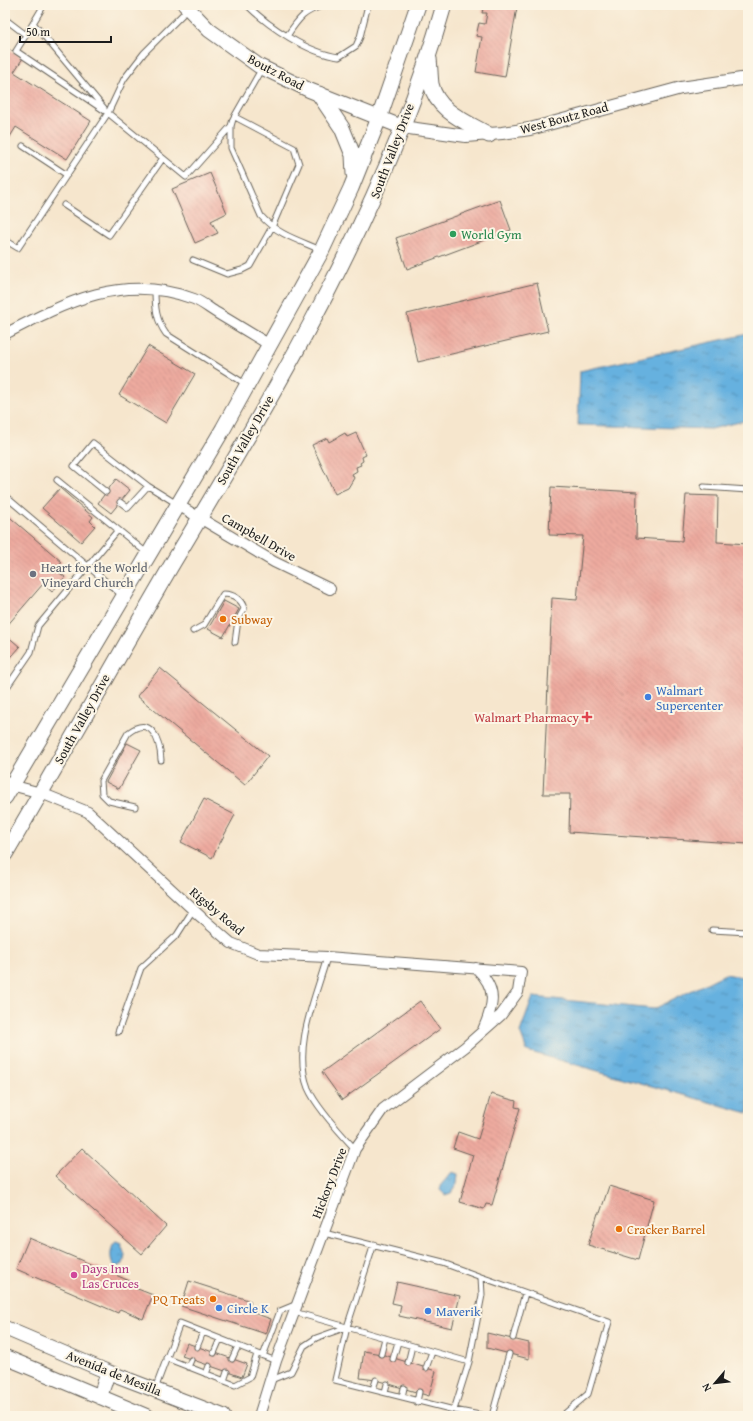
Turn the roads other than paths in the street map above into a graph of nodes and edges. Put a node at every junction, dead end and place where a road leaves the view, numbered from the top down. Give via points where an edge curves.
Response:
1 (44, 5) edge
2 (247, 5) edge
3 (325, 5) edge
4 (368, 5) edge
5 (418, 5) edge
6 (444, 5) edge
7 (187, 7) edge
8 (5, 19) edge
9 (34, 24) junction
10 (26, 35) junction
11 (287, 36) junction
12 (429, 54) junction
13 (262, 67) junction
14 (748, 78) edge
15 (319, 94) junction
16 (108, 113) junction
17 (235, 117) junction
18 (379, 118) junction
19 (231, 126) junction
20 (402, 127) junction
21 (489, 135) junction
22 (23, 146) dead end
23 (163, 158) junction
24 (67, 175) junction
25 (354, 181) junction
26 (64, 205) dead end
27 (272, 227) junction
28 (5, 240) edge
29 (322, 250) junction
30 (193, 260) dead end
31 (155, 290) junction
32 (5, 334) edge
33 (270, 345) junction
34 (247, 385) junction
35 (57, 480) dead end
36 (148, 486) junction
37 (704, 488) dead end
38 (748, 490) edge
39 (106, 492) dead end
40 (5, 496) edge
41 (120, 502) dead end
42 (178, 505) junction
43 (200, 518) junction
44 (118, 530) junction
45 (148, 555) junction
46 (88, 566) junction
47 (330, 589) dead end
48 (124, 596) junction
49 (193, 631) dead end
50 (235, 642) dead end
51 (5, 690) edge
52 (161, 760) dead end
53 (7, 788) edge
54 (41, 793) junction
55 (136, 807) dead end
56 (5, 854) edge
57 (193, 910) junction
58 (712, 930) dead end
59 (748, 932) edge
60 (327, 957) junction
61 (476, 968) junction
62 (521, 972) joint
63 (118, 1032) dead end
64 (482, 1033) junction
65 (355, 1149) junction
66 (324, 1233) junction
67 (374, 1244) junction
68 (481, 1277) junction
69 (525, 1292) junction
70 (296, 1308) junction
71 (347, 1327) junction
72 (5, 1328) edge
73 (202, 1332) junction
74 (384, 1338) junction
75 (513, 1338) dead end
76 (220, 1339) junction
77 (398, 1342) junction
78 (238, 1346) junction
79 (412, 1346) junction
80 (197, 1347) dead end
81 (432, 1352) junction
82 (214, 1353) dead end
83 (257, 1354) junction
84 (381, 1354) dead end
85 (509, 1354) dead end
86 (263, 1356) junction
87 (5, 1357) edge
88 (166, 1358) junction
89 (232, 1359) dead end
90 (394, 1359) dead end
91 (191, 1360) dead end
92 (276, 1361) junction
93 (469, 1362) junction
94 (408, 1363) dead end
95 (209, 1366) dead end
96 (188, 1367) junction
97 (426, 1368) dead end
98 (108, 1372) junction
99 (227, 1372) dead end
100 (206, 1374) junction
101 (376, 1380) dead end
102 (224, 1381) junction
103 (270, 1381) junction
104 (387, 1384) dead end
105 (404, 1388) dead end
106 (373, 1389) junction
107 (155, 1390) junction
108 (385, 1392) junction
109 (419, 1392) dead end
110 (100, 1397) junction
111 (402, 1397) junction
112 (417, 1402) junction
113 (454, 1410) junction
114 (146, 1416) edge
115 (223, 1416) edge
116 (259, 1416) edge
117 (485, 1416) edge
118 (492, 1416) edge
119 (562, 1416) edge

1 - 9 lane
2 - 11 lane
3 - 11 lane via 299,18
4 - 11 lane via 356,46 339,57 326,55
5 - 18 main road, South Valley Drive
6 - 12 main road, South Valley Drive
7 - 13 main road, Boutz Road via 209,30
7 - 16 lane via 124,79
8 - 10 lane
9 - 10 lane
9 - 16 lane
10 - 16 lane via 16,51
12 - 20 main road, South Valley Drive
12 - 21 main road via 431,85 437,100 447,110
13 - 15 main road, Boutz Road
13 - 17 lane
14 - 21 street, West Boutz Road via 681,88 530,129
15 - 18 main road, Boutz Road
15 - 25 main road via 342,128 354,155
16 - 23 lane
16 - 24 lane
17 - 19 lane
17 - 27 lane via 294,148 299,164
18 - 20 main road, West Boutz Road
18 - 25 main road, South Valley Drive
19 - 23 lane via 186,177
19 - 27 lane via 231,148 261,216
20 - 21 street, West Boutz Road via 466,136
20 - 43 main road, South Valley Drive via 344,262 293,358
22 - 24 lane
23 - 26 lane via 109,235
24 - 28 lane via 18,248
25 - 29 main road, South Valley Drive
27 - 29 lane via 278,232
27 - 30 lane via 250,266 242,270 227,274
29 - 33 main road, South Valley Drive
31 - 32 street via 129,288 103,291 55,308
31 - 33 street via 194,299
31 - 34 lane via 157,317 166,334
33 - 34 main road, South Valley Drive
34 - 42 main road, South Valley Drive
35 - 44 lane
36 - 39 lane via 93,443 74,466
36 - 41 lane via 128,508
36 - 42 lane
37 - 38 lane
40 - 46 lane
42 - 43 street, Campbell Drive
42 - 45 main road, South Valley Drive
43 - 47 street, Campbell Drive via 274,562
43 - 54 main road, South Valley Drive
44 - 45 lane
44 - 46 lane
45 - 48 main road, South Valley Drive
46 - 48 lane
46 - 51 lane via 38,626 31,652
48 - 53 main road, South Valley Drive
49 - 50 lane via 204,625 223,594 231,594 243,603 244,609 238,620
52 - 55 lane via 157,736 143,727 135,728 128,733 101,781 102,794 109,801
53 - 54 street, Rigsby Road
54 - 56 main road, South Valley Drive
54 - 57 street, Rigsby Road via 88,812
57 - 60 street, Rigsby Road via 231,943 258,954
57 - 63 lane via 177,935 141,968
58 - 59 lane
60 - 61 street, Rigsby Road
60 - 65 lane via 306,1028 302,1062 308,1089
61 - 62 street, Rigsby Road
61 - 64 street via 486,977 493,993 490,1012
62 - 64 street, Hickory Drive via 518,992 501,1015
64 - 65 street, Hickory Drive via 383,1109
65 - 66 street, Hickory Drive
66 - 67 lane
66 - 70 street, Hickory Drive
67 - 68 lane via 443,1263
67 - 71 lane
68 - 69 lane
68 - 93 lane via 482,1296
69 - 75 lane
69 - 119 lane via 610,1322 588,1394
70 - 71 lane
70 - 86 lane via 280,1311
70 - 92 street, Hickory Drive
71 - 74 lane
71 - 103 lane via 316,1338 304,1346 291,1372
71 - 106 lane via 335,1380
72 - 98 main road, Avenida de Mesilla
73 - 76 lane
73 - 80 lane
73 - 88 lane via 180,1323
74 - 77 lane
74 - 84 lane
76 - 78 lane
76 - 82 lane
77 - 79 lane
77 - 90 lane
78 - 83 lane
78 - 89 lane
79 - 81 lane
79 - 94 lane
81 - 93 lane
81 - 97 lane
83 - 86 lane
83 - 102 lane via 250,1377 235,1385
85 - 118 lane
86 - 92 lane
87 - 110 main road
88 - 96 lane
88 - 107 lane
91 - 96 lane
92 - 103 street, Hickory Drive
93 - 113 lane
95 - 100 lane
96 - 100 lane
98 - 107 main road, Avenida de Mesilla
98 - 110 main road
99 - 102 lane
100 - 102 lane
101 - 106 lane
103 - 116 street, Hickory Drive
104 - 108 lane
105 - 111 lane
106 - 108 lane
107 - 115 main road, Avenida de Mesilla
108 - 111 lane
109 - 112 lane
110 - 114 main road
111 - 112 lane
112 - 113 lane
113 - 117 lane

